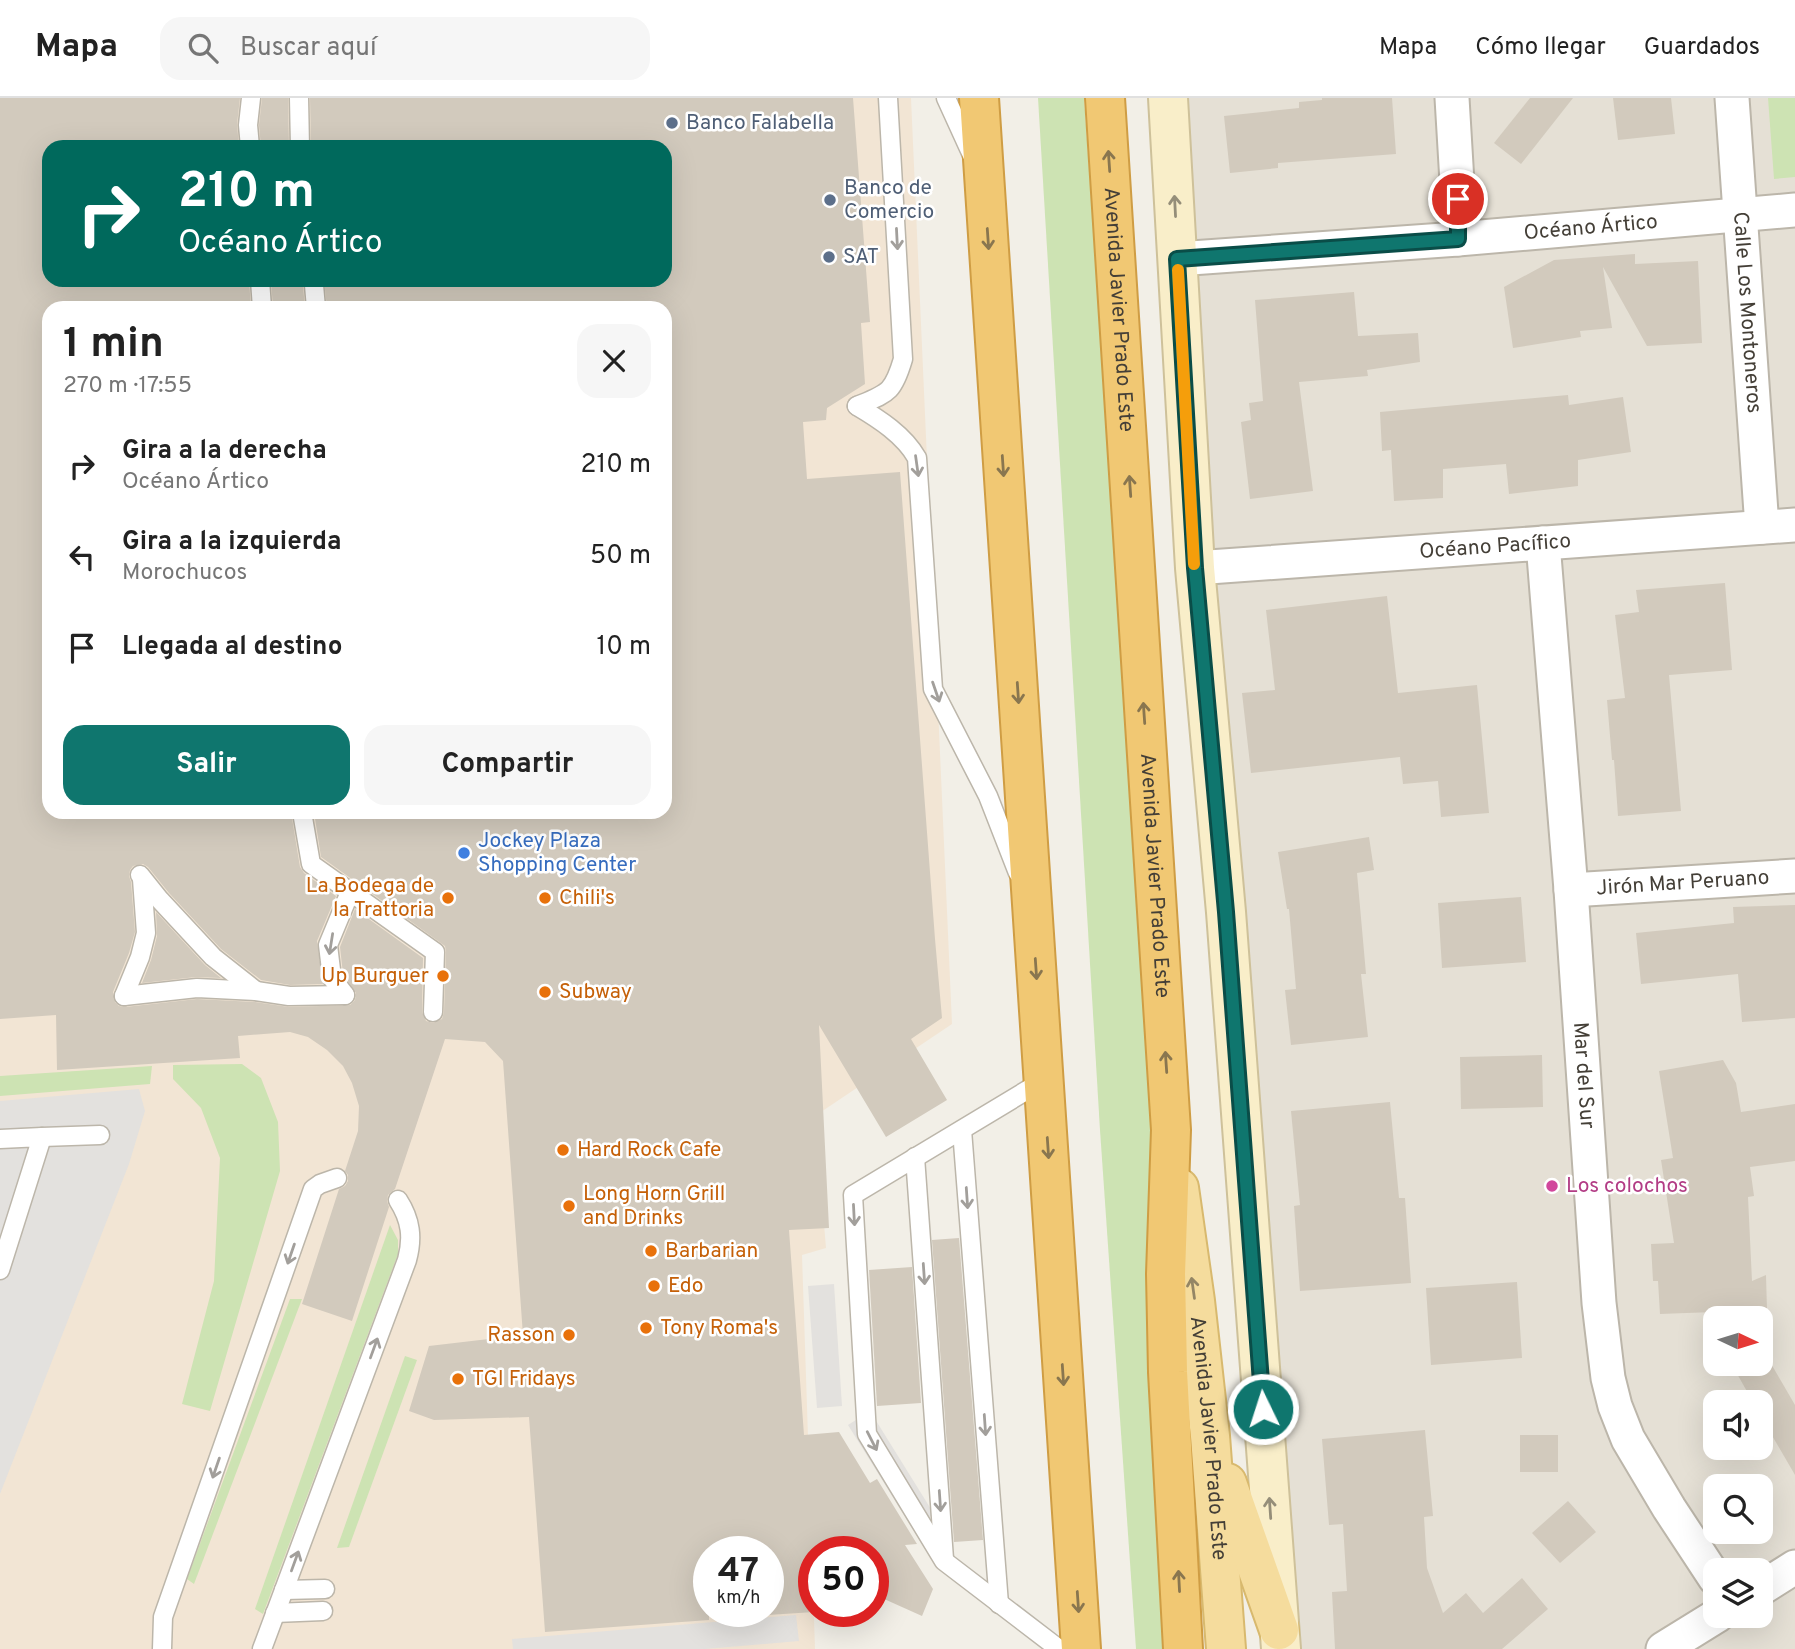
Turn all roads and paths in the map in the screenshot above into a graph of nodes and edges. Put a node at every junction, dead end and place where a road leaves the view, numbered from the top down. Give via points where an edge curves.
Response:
1 (251, 98) edge
2 (299, 98) edge
3 (888, 98) edge
4 (946, 98) edge
5 (979, 98) edge
6 (1105, 98) edge
7 (1168, 98) edge
8 (1452, 98) edge
9 (1732, 98) edge
10 (249, 140) edge
11 (300, 140) edge
12 (984, 182) junction
13 (1795, 210) edge
14 (1741, 214) junction
15 (1458, 239) junction
16 (1177, 259) junction
17 (1795, 525) edge
18 (1762, 527) junction
19 (1543, 543) junction
20 (1195, 568) junction
21 (303, 819) edge
22 (1795, 876) edge
23 (1571, 890) junction
24 (350, 892) junction
25 (1032, 909) junction
26 (256, 991) junction
27 (433, 1012) dead end
28 (1044, 1080) junction
29 (962, 1130) junction
30 (1171, 1130) junction
31 (100, 1135) dead end
32 (42, 1137) junction
33 (0, 1139) edge
34 (915, 1157) junction
35 (337, 1178) dead end
36 (398, 1200) dead end
37 (0, 1269) edge
38 (1210, 1436) junction
39 (1703, 1560) edge
40 (944, 1561) junction
41 (1795, 1567) edge
42 (1773, 1581) edge
43 (325, 1589) dead end
44 (284, 1590) junction
45 (999, 1604) junction
46 (323, 1611) dead end
47 (275, 1613) junction
48 (1703, 1624) edge
49 (1280, 1639) edge
50 (162, 1649) edge
51 (262, 1649) edge
52 (1059, 1649) edge
53 (1081, 1649) edge
54 (1183, 1649) edge
55 (1226, 1649) edge
56 (1663, 1649) edge

1 - 10 lane
2 - 11 lane
3 -> 25 lane via 904,359 887,393 857,406 903,439 917,458 933,689 988,796
4 - 12 lane
5 - 12 highway
30 -> 6 highway, Avenida Javier Prado Este
16 -> 7 main road
8 - 15 street
9 - 14 street, Calle Los Montoneros
12 -> 25 highway
13 - 14 street, Océano Ártico
14 - 15 street, Océano Ártico
14 - 18 street, Calle Los Montoneros
15 - 16 street, Océano Ártico
16 - 20 main road
17 - 18 street, Océano Pacífico
18 - 19 street, Océano Pacífico
19 - 20 street, Océano Pacífico
19 - 23 street, Mar del Sur
49 -> 20 main road via 1226,912
21 - 24 lane via 311,864
22 - 23 street, Jirón Mar Peruano
23 - 39 street, Mar del Sur via 1608,1378 1628,1439
24 -> 26 lane via 328,945 332,978 345,995 289,996
24 - 27 lane via 435,952
25 -> 28 highway
26 - 26 lane via 213,957 141,877 146,933 124,996 197,988
28 - 29 lane
28 -> 53 highway
29 - 34 lane
29 -> 45 lane
38 -> 30 main road, Avenida Javier Prado Este
54 -> 30 highway via 1168,1372
31 - 32 lane
32 - 33 lane
32 - 37 lane
34 -> 40 lane
34 -> 40 lane via 853,1195 867,1434
35 -> 50 lane via 313,1189 163,1617
44 -> 36 lane via 407,1260 411,1232
38 - 49 main road
38 - 55 main road, Avenida Javier Prado Este
40 - 45 lane
41 - 42 street
43 - 44 lane
44 - 47 lane
45 - 52 lane
46 - 47 lane
47 - 51 lane
48 - 56 street

